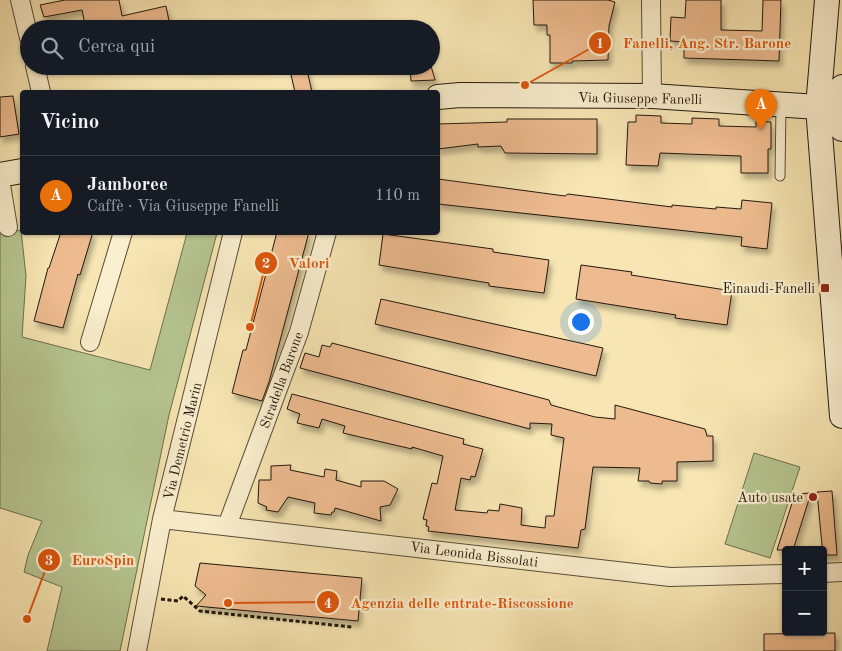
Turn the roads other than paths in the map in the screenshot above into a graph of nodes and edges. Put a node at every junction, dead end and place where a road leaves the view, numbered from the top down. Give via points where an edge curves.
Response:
1 (20, 0) edge
2 (651, 0) edge
3 (827, 0) edge
4 (25, 20) edge
5 (37, 75) edge
6 (41, 90) edge
7 (652, 96) junction
8 (440, 97) edge
9 (781, 104) junction
10 (837, 107) edge
11 (20, 171) edge
12 (0, 175) edge
13 (780, 176) dead end
14 (0, 179) edge
15 (8, 227) dead end
16 (122, 235) edge
17 (232, 235) edge
18 (326, 235) edge
19 (90, 342) dead end
20 (842, 416) edge
21 (162, 519) junction
22 (227, 526) junction
23 (842, 572) edge
24 (827, 573) edge
25 (782, 574) edge
26 (137, 651) edge

1 - 4 street
2 - 7 street
3 - 10 main road
5 - 6 street
7 - 8 main road, Via Giuseppe Fanelli
7 - 9 main road, Via Giuseppe Fanelli
9 - 10 main road, Via Giuseppe Fanelli
9 - 13 lane
10 - 20 main road
11 - 12 main road
14 - 15 street
16 - 19 street
17 - 21 street, Via Demetrio Marin
18 - 22 street, Stradella Barone via 299,332
21 - 22 street, Via Leonida Bissolati
21 - 26 street, Via Demetrio Marin
22 - 25 street, Via Leonida Bissolati via 670,577
23 - 24 street

